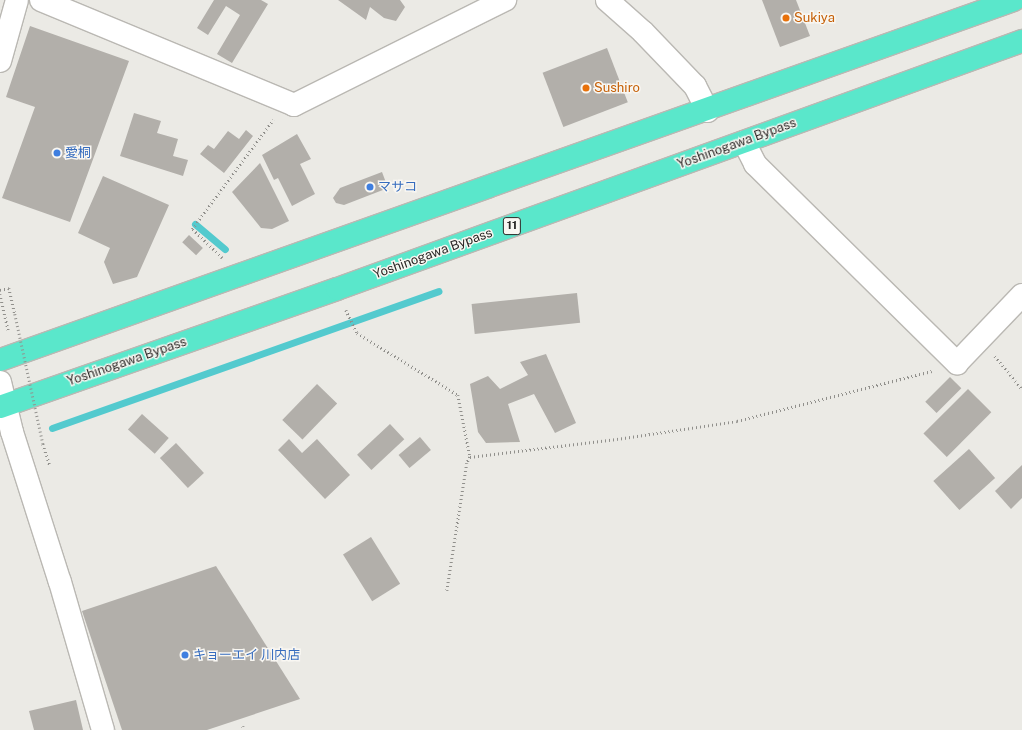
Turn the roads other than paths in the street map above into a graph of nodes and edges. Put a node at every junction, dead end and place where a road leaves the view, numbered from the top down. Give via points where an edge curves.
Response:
1 (17, 0) edge
2 (41, 0) edge
3 (505, 0) edge
4 (607, 0) edge
5 (1014, 0) edge
6 (1022, 41) edge
7 (0, 61) edge
8 (708, 111) junction
9 (744, 142) junction
10 (1022, 295) edge
11 (0, 360) edge
12 (0, 382) edge
13 (3, 406) edge
14 (103, 730) edge

1 - 7 street
2 - 3 street via 294,105
4 - 8 street via 643,32 695,86
5 - 8 highway
6 - 9 highway, Yoshinogawa Bypass / 11
8 - 11 highway
9 - 10 street via 755,164 957,363
9 - 13 highway, Yoshinogawa Bypass / 11
12 - 13 street
13 - 14 street

